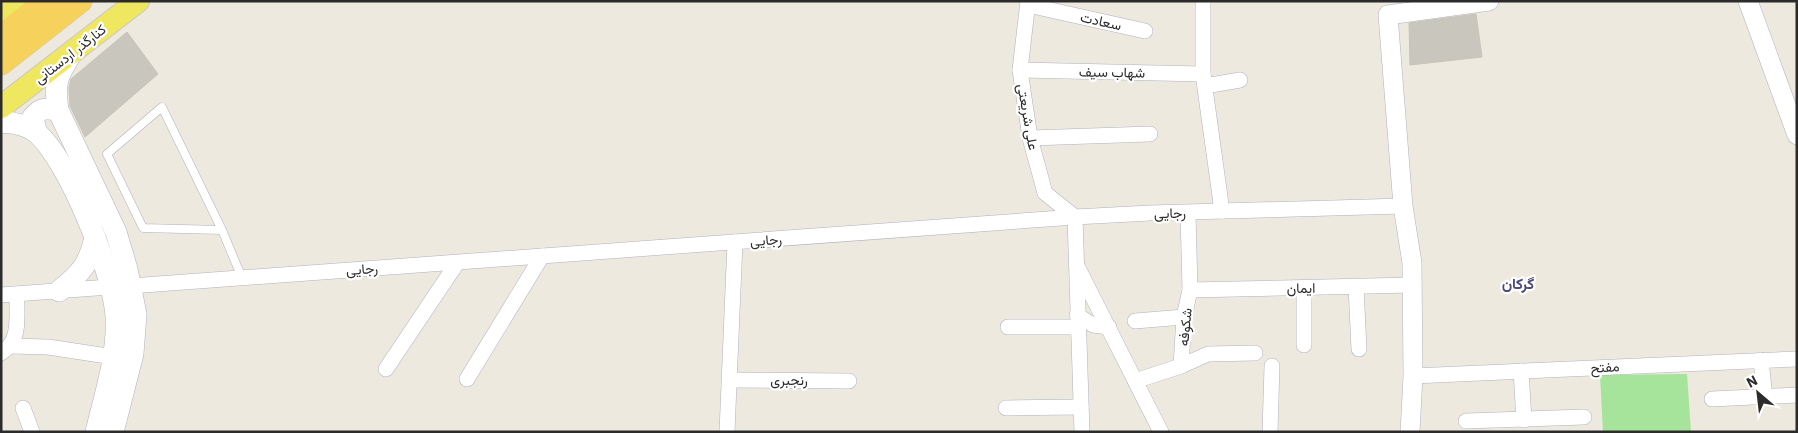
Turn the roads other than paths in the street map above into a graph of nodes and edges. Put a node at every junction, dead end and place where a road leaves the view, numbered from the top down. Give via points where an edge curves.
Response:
1 (14, 1) edge
2 (47, 1) edge
3 (80, 1) edge
4 (138, 1) edge
5 (1203, 1) edge
6 (1488, 1) edge
7 (1748, 1) edge
8 (1028, 3) edge
9 (1412, 6) edge
10 (1, 12) edge
11 (1145, 31) dead end
12 (1, 37) edge
13 (71, 53) junction
14 (1, 63) edge
15 (1020, 70) junction
16 (1204, 80) junction
17 (1240, 80) dead end
18 (1, 107) edge
19 (58, 110) junction
20 (1, 123) edge
21 (36, 131) junction
22 (1150, 134) dead end
23 (1797, 136) edge
24 (1030, 138) junction
25 (1403, 206) junction
26 (1222, 211) junction
27 (1188, 212) junction
28 (1075, 217) junction
29 (222, 230) junction
30 (95, 237) junction
31 (735, 242) junction
32 (542, 256) junction
33 (457, 263) junction
34 (1077, 264) junction
35 (242, 278) junction
36 (1412, 285) junction
37 (130, 286) junction
38 (1356, 287) junction
39 (109, 288) junction
40 (1304, 288) junction
41 (1190, 290) junction
42 (59, 291) junction
43 (9, 295) edge
44 (1184, 317) junction
45 (1077, 321) junction
46 (1135, 321) dead end
47 (1109, 326) junction
48 (1008, 327) dead end
49 (1304, 345) dead end
50 (6, 349) edge
51 (1359, 349) dead end
52 (1255, 353) dead end
53 (114, 357) junction
54 (1797, 359) edge
55 (1761, 360) junction
56 (1181, 366) junction
57 (1272, 366) dead end
58 (386, 369) dead end
59 (1521, 371) junction
60 (1413, 376) junction
61 (467, 379) dead end
62 (730, 380) junction
63 (1135, 380) junction
64 (849, 381) dead end
65 (1797, 395) edge
66 (1765, 398) junction
67 (1712, 399) dead end
68 (23, 408) dead end
69 (1006, 408) dead end
70 (1081, 408) junction
71 (1584, 417) dead end
72 (1524, 420) junction
73 (1466, 421) dead end
74 (32, 432) edge
75 (96, 432) edge
76 (113, 432) edge
77 (728, 432) edge
78 (1082, 432) edge
79 (1161, 432) edge
80 (1270, 432) edge
81 (1410, 432) edge

1 - 10 main road
2 - 12 highway
3 - 14 highway
4 - 13 main road, کنارگذر اردستانی
5 - 16 street
6 - 9 street
7 - 23 street
8 - 11 street, سعادت
8 - 15 street, علی شریعتی
9 - 25 street via 1388,15
13 - 18 main road, کنارگذر اردستانی
13 - 19 main road via 58,75 55,91
15 - 16 street, شهاب سیف
15 - 24 street, علی شریعتی
16 - 17 street, شهاب سیف
16 - 26 street
19 - 21 main road via 47,108 38,111 33,117
19 - 37 main road via 116,232
20 - 21 main road via 22,125
21 - 30 main road via 52,150 71,184
22 - 24 street
24 - 28 street, علی شریعتی via 1045,192
25 - 26 street, رجایی
25 - 36 street
26 - 27 street, رجایی
27 - 28 street, رجایی
27 - 41 street, شکوفه
28 - 31 street, رجایی
28 - 34 street
29 - 29 lane via 144,228 107,154 162,107
29 - 35 lane
30 - 39 main road
30 - 42 main road via 91,256 84,267
31 - 32 street, رجایی
31 - 62 street
32 - 33 street, رجایی
32 - 61 street
33 - 35 street, رجایی
33 - 58 street
34 - 45 street
34 - 47 street
35 - 37 street, رجایی
36 - 38 street, ایمان
36 - 60 street
37 - 39 main road
37 - 76 main road via 136,314 133,354
38 - 40 street, ایمان
38 - 51 street
39 - 42 street
39 - 53 main road via 116,315
40 - 41 street, ایمان
40 - 49 street
41 - 44 street, شکوفه
42 - 43 street
43 - 50 street via 16,332
44 - 46 street
44 - 56 street, شکوفه
45 - 47 street
45 - 48 street
45 - 70 street
47 - 63 street
50 - 53 street via 48,347
52 - 56 street, شکوفه via 1208,354
53 - 75 main road
54 - 55 street, مفتح
55 - 59 street, مفتح
55 - 66 street
56 - 63 street
57 - 80 street
59 - 60 street, مفتح
59 - 72 street
60 - 81 street
62 - 64 street, رنجبری
62 - 77 street
63 - 79 street
65 - 66 street
66 - 67 street
68 - 74 street
69 - 70 street
70 - 78 street
71 - 72 street
72 - 73 street

